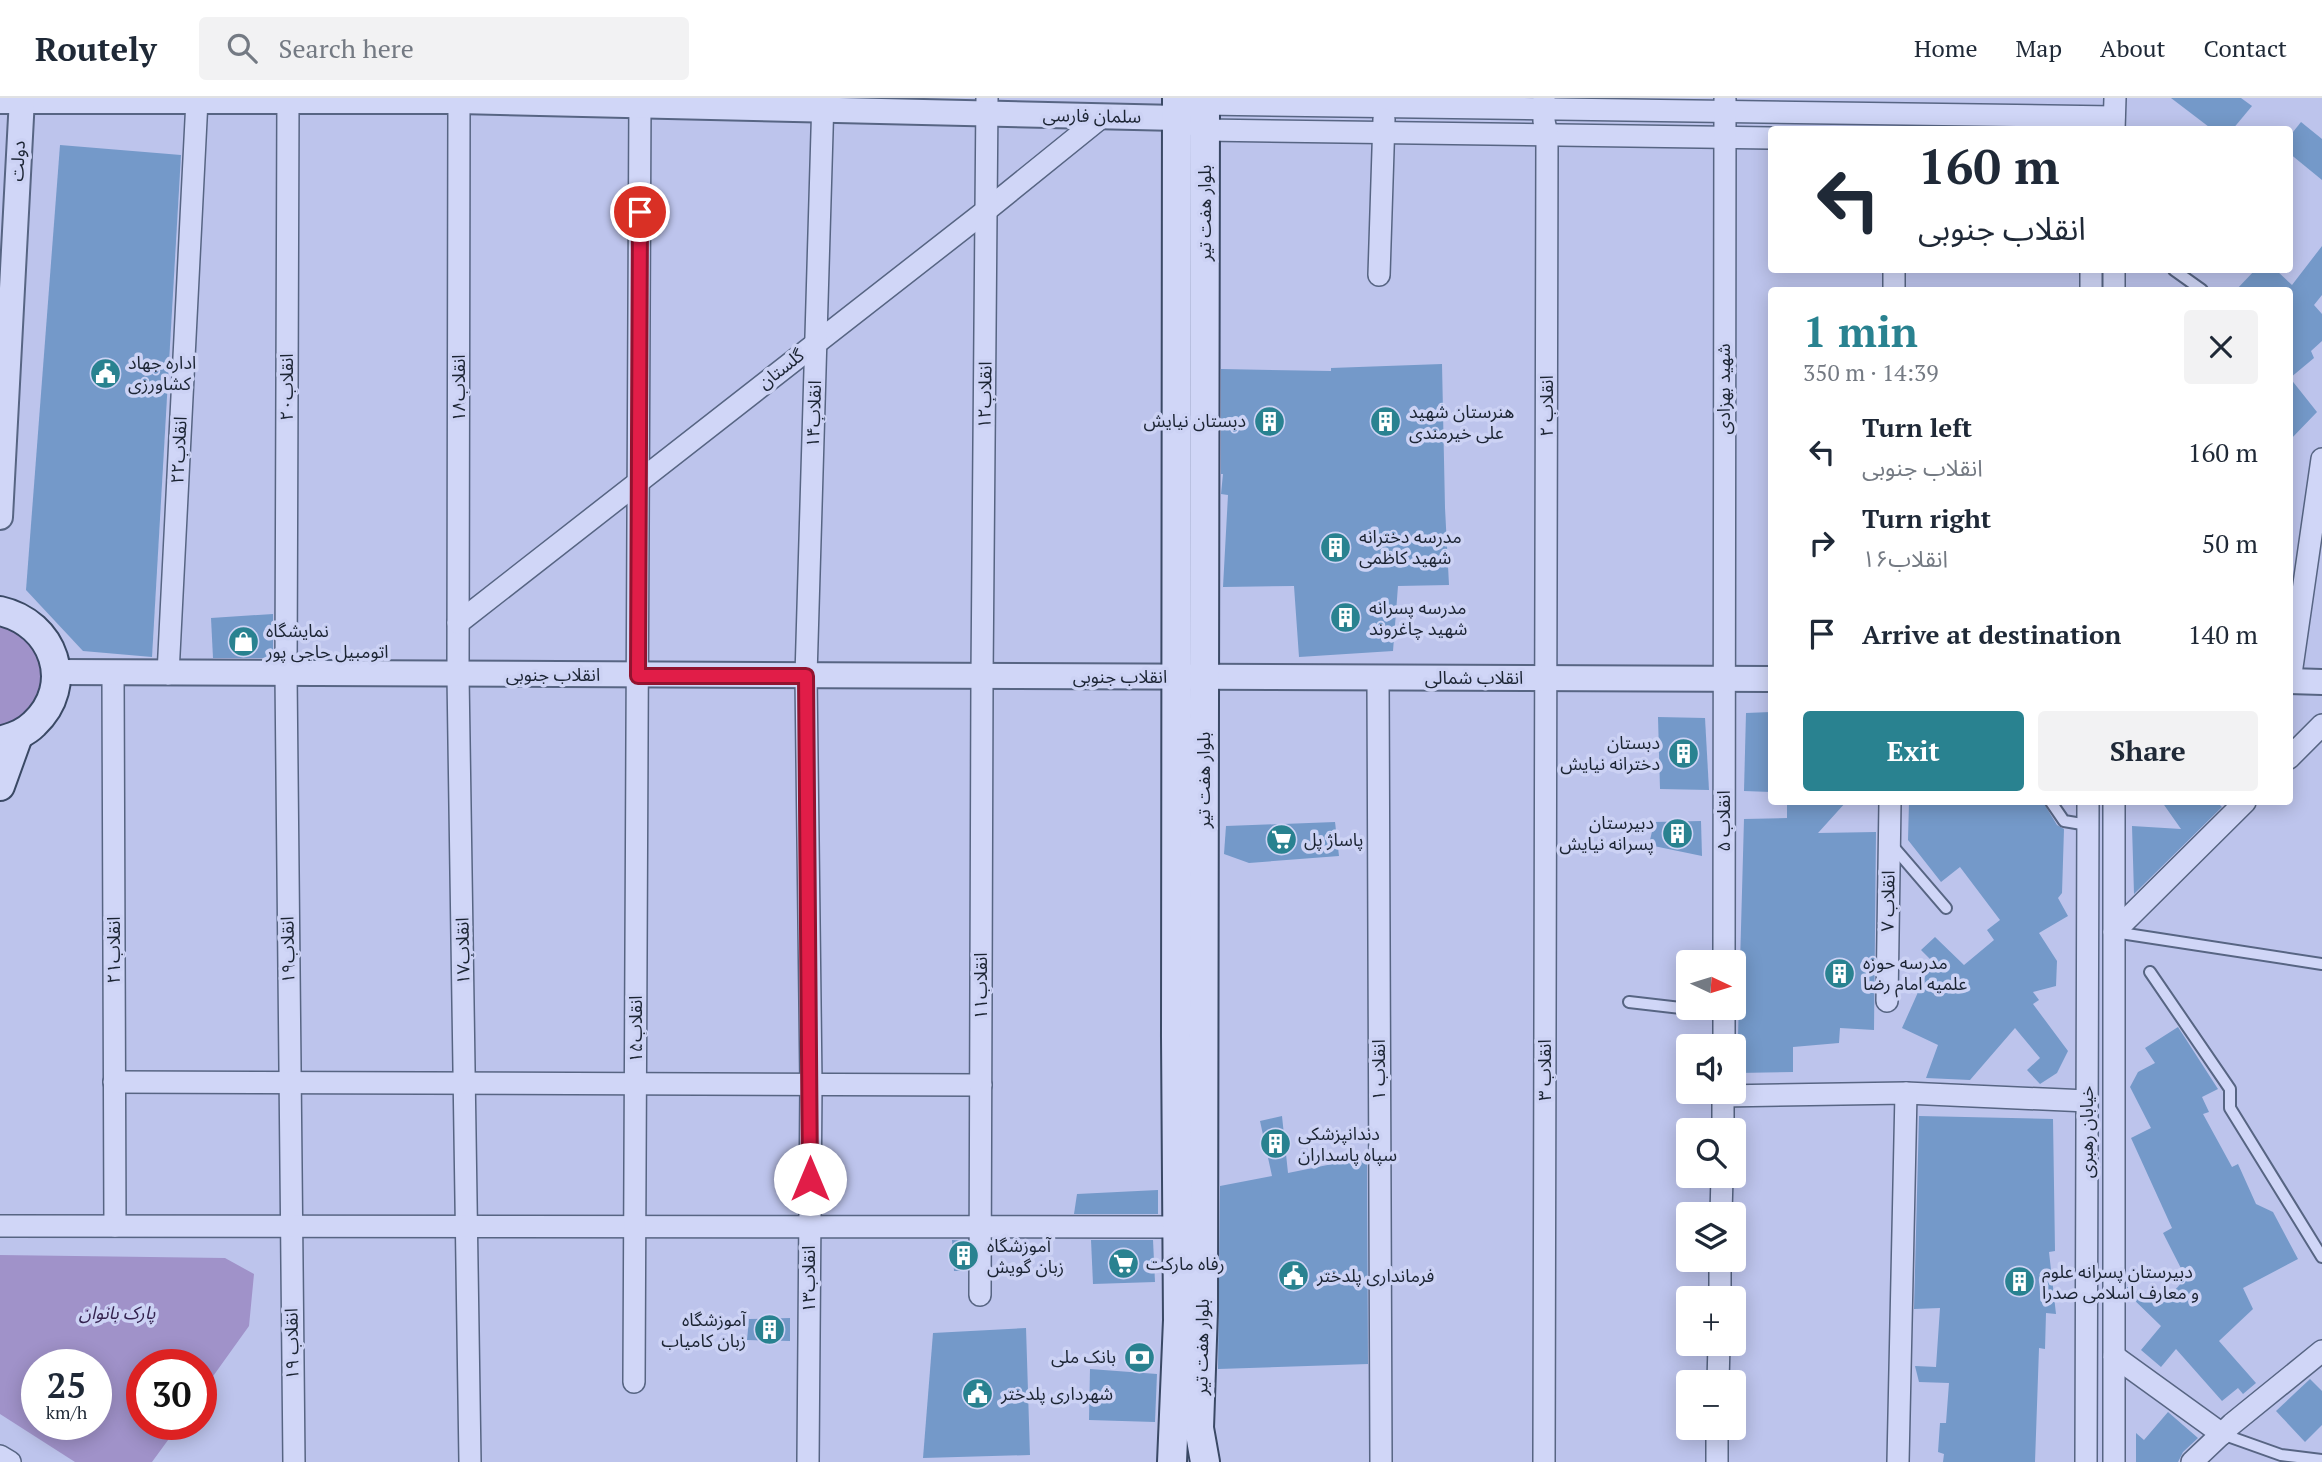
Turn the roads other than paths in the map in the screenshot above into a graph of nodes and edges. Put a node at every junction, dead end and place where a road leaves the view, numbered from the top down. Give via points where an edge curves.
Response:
1 (159, 99) edge
2 (288, 99) edge
3 (459, 99) edge
4 (14, 100) edge
5 (197, 100) junction
6 (640, 102) edge
7 (1384, 102) edge
8 (1544, 103) edge
9 (823, 104) edge
10 (1725, 105) edge
11 (988, 106) edge
12 (1894, 106) edge
13 (1177, 108) edge
14 (1205, 111) edge
15 (2091, 115) edge
16 (2114, 115) edge
17 (1103, 116) junction
18 (1384, 132) junction
19 (1547, 134) junction
20 (1724, 137) junction
21 (1768, 138) edge
22 (988, 209) junction
23 (2178, 273) edge
24 (1379, 275) dead end
25 (2198, 287) edge
26 (816, 341) junction
27 (2322, 459) edge
28 (639, 481) junction
29 (0, 517) edge
30 (0, 611) edge
31 (458, 623) junction
32 (2293, 660) edge
33 (55, 672) junction
34 (113, 674) junction
35 (168, 674) junction
36 (286, 674) junction
37 (458, 675) junction
38 (638, 676) junction
39 (806, 676) junction
40 (982, 677) junction
41 (1176, 678) junction
42 (1204, 678) junction
43 (1378, 678) junction
44 (1546, 678) junction
45 (1723, 679) junction
46 (1768, 679) edge
47 (2293, 681) edge
48 (2322, 682) edge
49 (2322, 725) edge
50 (9, 738) edge
51 (2293, 754) edge
52 (0, 786) edge
53 (1891, 805) edge
54 (2053, 805) edge
55 (2088, 805) edge
56 (2114, 805) edge
57 (2242, 805) edge
58 (2088, 825) junction
59 (1889, 842) junction
60 (1946, 908) dead end
61 (2114, 932) junction
62 (1724, 950) edge
63 (2322, 964) edge
64 (2150, 972) dead end
65 (1887, 1001) dead end
66 (1629, 1002) dead end
67 (1676, 1006) edge
68 (114, 1082) junction
69 (290, 1083) junction
70 (465, 1083) junction
71 (636, 1084) junction
72 (811, 1084) junction
73 (981, 1085) junction
74 (1906, 1093) junction
75 (1746, 1094) edge
76 (2087, 1101) junction
77 (0, 1226) edge
78 (115, 1226) junction
79 (291, 1226) junction
80 (467, 1226) junction
81 (636, 1226) junction
82 (810, 1226) junction
83 (981, 1226) junction
84 (1178, 1227) junction
85 (2322, 1257) edge
86 (980, 1295) dead end
87 (2322, 1351) edge
88 (2114, 1356) junction
89 (634, 1381) dead end
90 (2222, 1434) junction
91 (1717, 1440) edge
92 (0, 1455) edge
93 (2322, 1460) edge
94 (10, 1462) edge
95 (294, 1462) edge
96 (470, 1462) edge
97 (808, 1462) edge
98 (1172, 1462) edge
99 (1205, 1462) edge
100 (1381, 1462) edge
101 (1544, 1462) edge
102 (1717, 1462) edge
103 (1898, 1462) edge
104 (2086, 1462) edge
105 (2114, 1462) edge
106 (2192, 1462) edge

1 - 4 street, سلمان فارسی
1 - 5 street, سلمان فارسی
2 - 3 street, سلمان فارسی
2 - 5 street, سلمان فارسی
2 - 36 street, انقلاب۲۰
3 - 6 street, سلمان فارسی
3 - 31 street, انقلاب۱۸
4 - 29 street, دولت
5 - 35 street, انقلاب۲۲
6 - 9 street, سلمان فارسی
6 - 28 street, انقلاب۱۵
7 - 8 street
7 - 14 street
7 - 18 street
8 - 10 street
8 - 19 street, انقلاب ۲
9 - 11 street, سلمان فارسی
9 - 26 street, انقلاب۱۴
10 - 12 street
10 - 20 street, شهید بهزادی
11 - 17 street, سلمان فارسی
11 - 22 street, انقلاب۱۲
12 - 15 street
13 - 14 street
13 - 17 street, سلمان فارسی
13 - 41 main road, بلوار هفت تیر
14 - 18 street
14 - 42 main road, بلوار هفت تیر
15 - 16 street
17 - 22 street, گلستان
18 - 19 street
18 - 24 street
19 - 20 street
19 - 44 street, انقلاب ۲
20 - 21 street
20 - 45 street, شهید بهزادی
22 - 26 street, گلستان
22 - 40 street, انقلاب۱۲
23 - 25 lane
26 - 28 street, گلستان
26 - 39 street, انقلاب۱۴
27 - 32 street
28 - 31 street, گلستان
28 - 38 street, انقلاب۱۵
30 - 33 main road via 30,623 43,637
31 - 37 street, انقلاب۱۸
33 - 34 street, انقلاب جنوبی
33 - 50 main road via 54,692 46,710 34,725
34 - 35 street, انقلاب جنوبی
34 - 68 street, انقلاب۲۱
35 - 36 street, انقلاب جنوبی
36 - 37 street, انقلاب جنوبی
36 - 69 street, انقلاب۱۹
37 - 38 street, انقلاب جنوبی
37 - 70 street, انقلاب۱۷
38 - 39 street, انقلاب جنوبی
38 - 71 street, انقلاب۱۵
39 - 40 street, انقلاب جنوبی
39 - 72 street, انقلاب۱۳
40 - 41 street, انقلاب جنوبی
40 - 73 street, انقلاب۱۱
41 - 42 street, انقلاب شمالی
41 - 84 main road, بلوار هفت تیر
42 - 43 street, انقلاب شمالی
42 - 99 main road, بلوار هفت تیر via 1199,1428
43 - 44 street, انقلاب شمالی
43 - 100 street, انقلاب ۱
44 - 45 street, انقلاب شمالی
44 - 101 street, انقلاب ۳
45 - 46 street, انقلاب شمالی
45 - 62 street, انقلاب ۵
47 - 48 street
49 - 51 street
50 - 52 main road
53 - 59 street, انقلاب ۷
54 - 58 lane via 2064,821
55 - 58 street, خیابان رهبری
56 - 61 street, خیابان رهبری
57 - 61 street
58 - 76 street, خیابان رهبری
59 - 60 lane
59 - 65 street, انقلاب ۷
61 - 63 lane
61 - 88 street, خیابان رهبری
64 - 85 lane via 2230,1089 2230,1108
66 - 67 lane
68 - 69 street
68 - 78 street, انقلاب۲۱
69 - 70 street
69 - 79 street, انقلاب۱۹
70 - 71 street
70 - 80 street, انقلاب۱۷
71 - 72 street
71 - 81 street, انقلاب۱۵
72 - 73 street
72 - 82 street, انقلاب۱۳
73 - 83 street, انقلاب۱۱
74 - 75 street
74 - 76 street
74 - 103 street
76 - 104 street, خیابان رهبری
77 - 78 street
78 - 79 street
79 - 80 street
79 - 95 street, انقلاب ۱۹
80 - 81 street
80 - 96 street, انقلاب۱۷
81 - 82 street
81 - 89 street, انقلاب۱۵
82 - 83 street
82 - 97 street, انقلاب۱۳
83 - 84 street
83 - 86 street, انقلاب۱۱
84 - 98 main road, بلوار هفت تیر
87 - 90 street
88 - 90 street
88 - 105 street, خیابان رهبری
90 - 93 lane via 2281,1455
90 - 106 street
91 - 102 street
92 - 94 street

